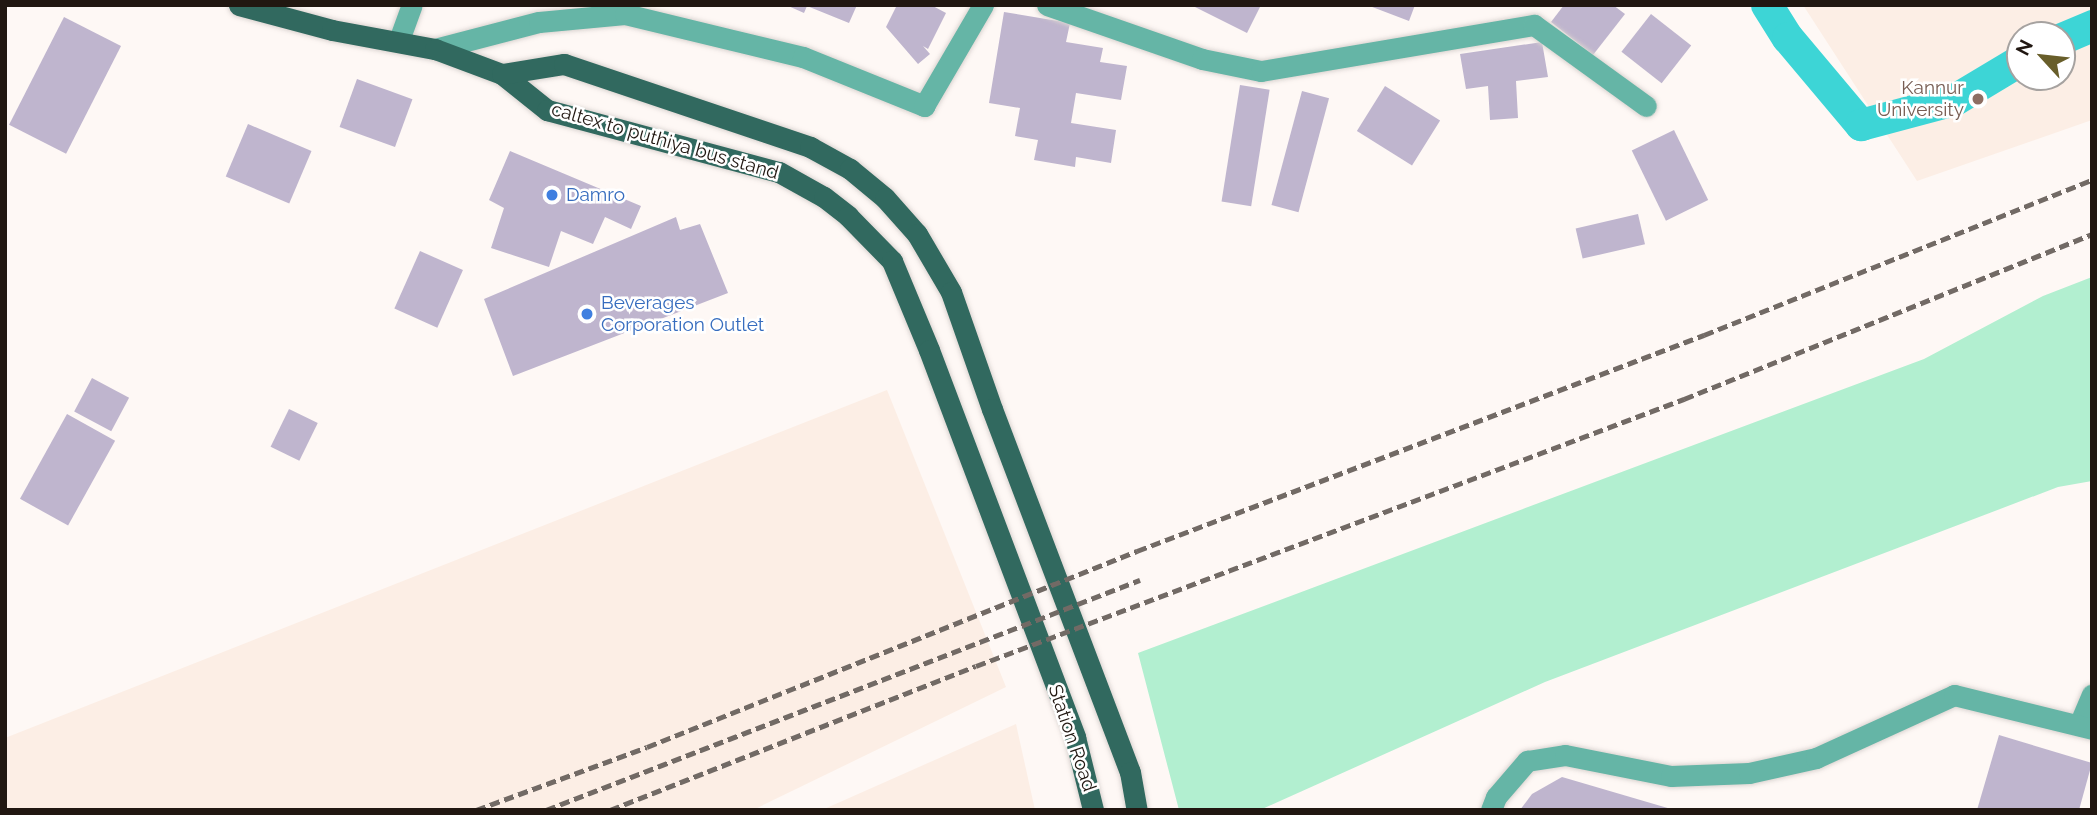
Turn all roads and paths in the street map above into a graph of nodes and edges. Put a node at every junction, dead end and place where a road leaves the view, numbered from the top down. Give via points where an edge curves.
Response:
1 (239, 5) edge
2 (412, 5) edge
3 (983, 5) edge
4 (1047, 5) edge
5 (398, 40) junction
6 (435, 49) junction
7 (502, 74) junction
8 (1646, 106) dead end
9 (1047, 667) joint
10 (2092, 695) edge
11 (2085, 727) edge
12 (1093, 810) edge
13 (1138, 810) edge
14 (1491, 810) edge

1 - 5 main road, caltex to puthiya bus stand via 332,30
2 - 5 street
3 - 6 street via 924,106 803,57 625,14 539,22
4 - 8 street via 1202,59 1261,71 1534,26
5 - 6 main road, caltex to puthiya bus stand
6 - 7 main road, caltex to puthiya bus stand
7 - 9 main road, caltex to puthiya bus stand via 547,110 779,172 824,197 892,261
7 - 13 main road via 564,64 810,147 850,169 885,198 917,234 951,292 1130,772
9 - 12 main road, Station Road via 1075,737
10 - 11 street
11 - 14 street via 1954,695 1816,758 1749,773 1671,776 1565,755 1527,761 1496,797

